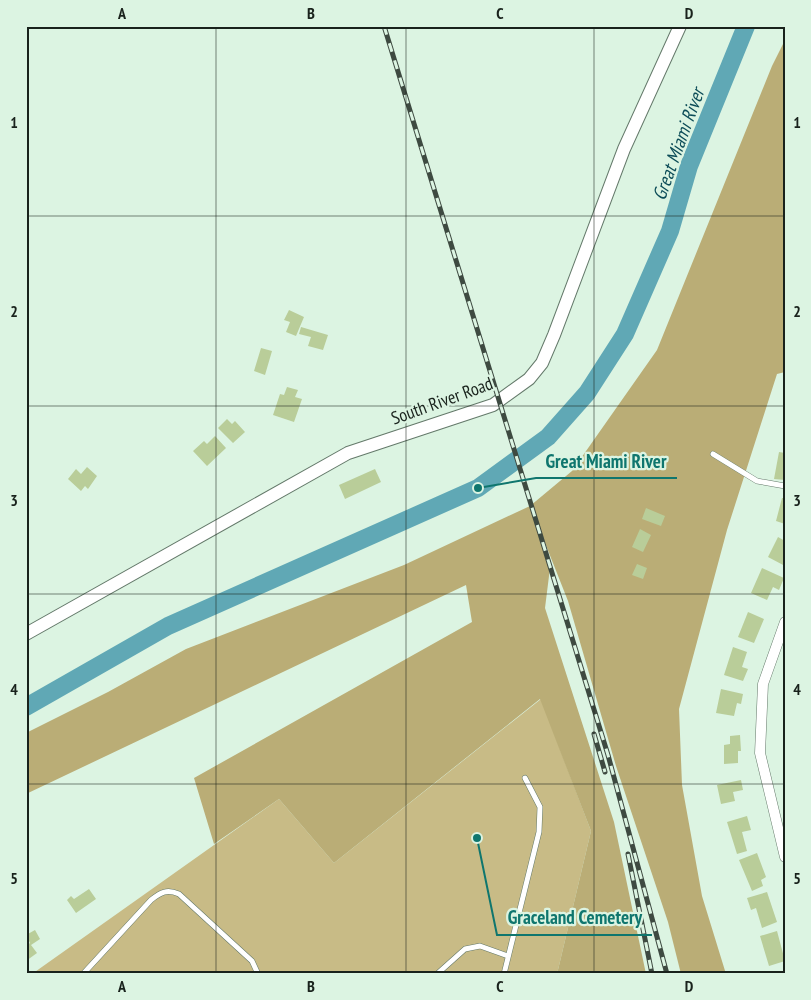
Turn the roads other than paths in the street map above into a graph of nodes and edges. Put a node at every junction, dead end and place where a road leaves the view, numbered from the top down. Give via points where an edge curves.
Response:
1 (680, 26) edge
2 (714, 454) dead end
3 (785, 486) edge
4 (785, 622) edge
5 (26, 634) edge
6 (525, 778) dead end
7 (785, 857) edge
8 (508, 956) junction
9 (82, 974) edge
10 (258, 974) edge
11 (437, 974) edge
12 (504, 974) edge

1 - 5 street, South River Road via 624,150 554,335 542,363 529,379 493,405 348,453
2 - 3 lane via 757,481
4 - 7 street via 763,684 760,753
6 - 8 lane via 540,807 539,832
8 - 11 lane via 480,946 465,949
8 - 12 lane
9 - 10 lane via 151,900 162,892 171,891 179,894 252,961

